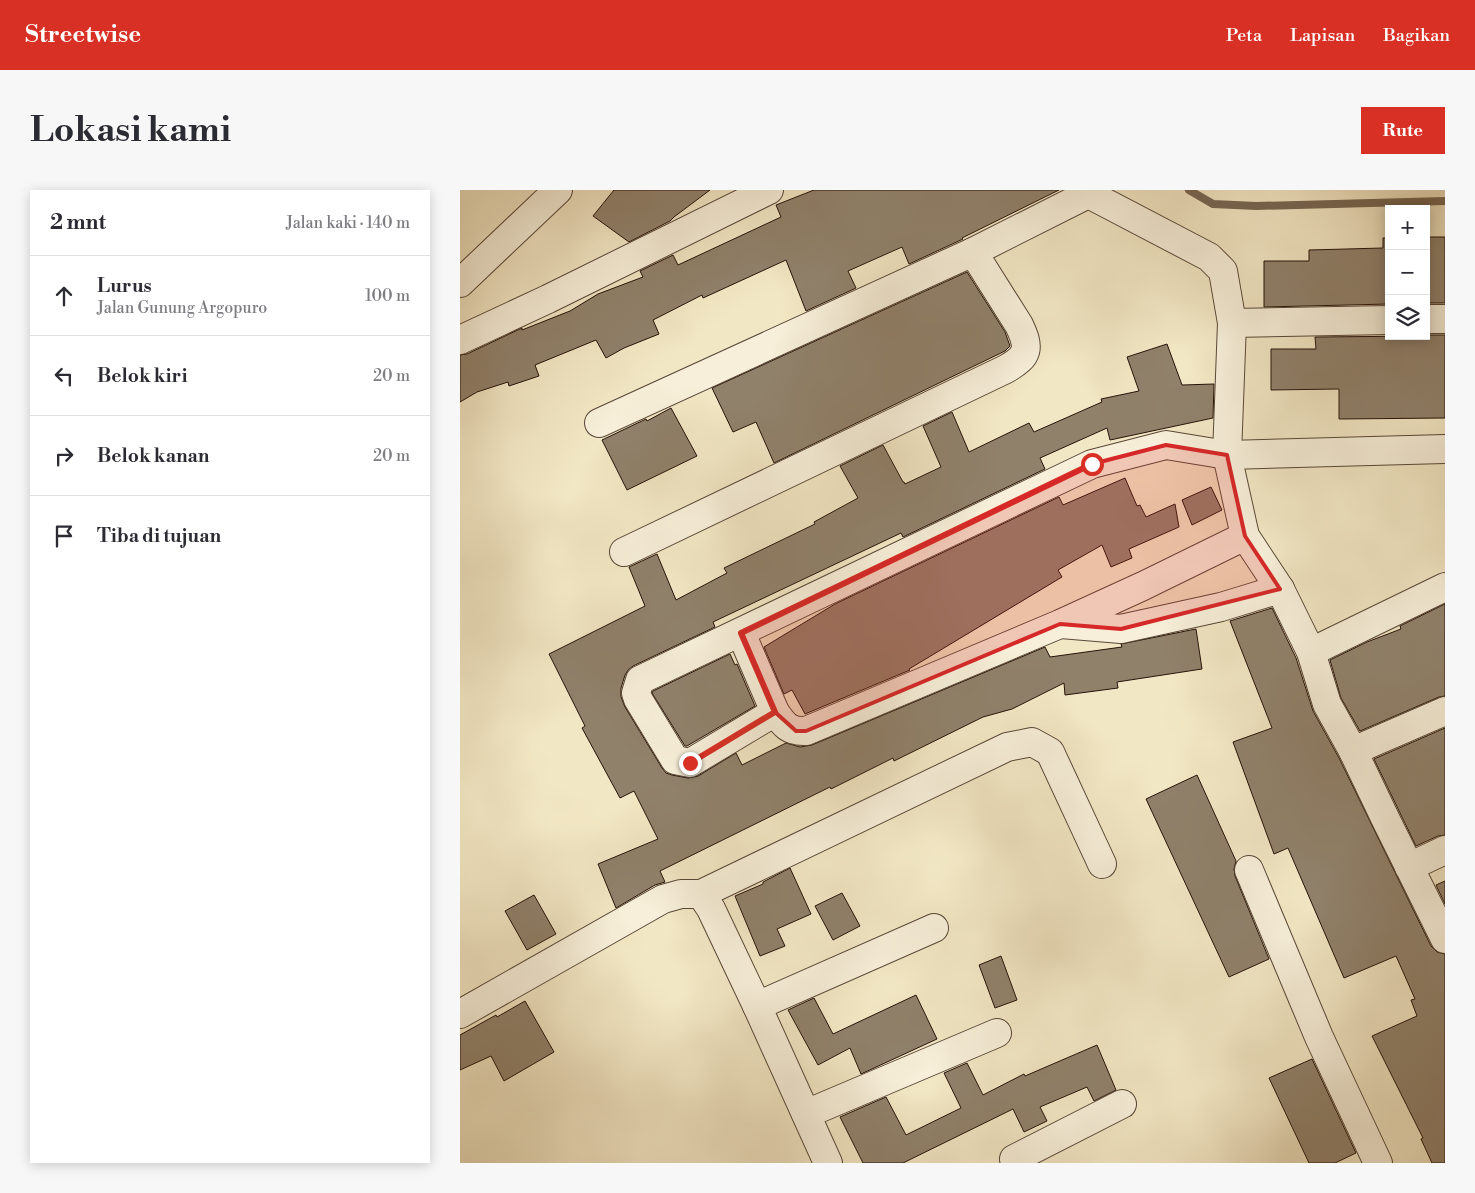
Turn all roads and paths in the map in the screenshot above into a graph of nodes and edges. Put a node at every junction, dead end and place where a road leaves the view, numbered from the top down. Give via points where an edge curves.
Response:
1 (558, 190) edge
2 (769, 190) edge
3 (1084, 192) edge
4 (973, 252) junction
5 (460, 283) edge
6 (1430, 319) edge
7 (1445, 319) edge
8 (1385, 320) edge
9 (1232, 323) junction
10 (460, 340) edge
11 (599, 423) dead end
12 (1445, 449) edge
13 (1227, 455) junction
14 (1244, 536) junction
15 (624, 552) dead end
16 (1143, 586) junction
17 (1445, 587) edge
18 (1280, 589) junction
19 (1155, 621) junction
20 (1060, 624) junction
21 (741, 633) junction
22 (1311, 652) junction
23 (1445, 711) edge
24 (775, 712) junction
25 (1353, 751) junction
26 (1445, 850) edge
27 (1102, 864) dead end
28 (1409, 867) junction
29 (1249, 870) dead end
30 (701, 894) junction
31 (934, 928) dead end
32 (1445, 940) edge
33 (758, 1006) junction
34 (460, 1014) edge
35 (996, 1033) dead end
36 (1122, 1104) dead end
37 (806, 1114) junction
38 (1007, 1162) edge
39 (828, 1163) edge
40 (1378, 1163) edge

1 - 5 street
2 - 10 street
3 - 4 street
3 - 9 street via 1209,257 1223,271
4 - 11 street
4 - 15 street via 1024,336 1025,352 1018,362
6 - 7 street
8 - 9 street
9 - 13 street
12 - 13 street
13 - 14 street
13 - 21 street via 1166,446 1092,464
14 - 16 street
14 - 18 street
16 - 19 street
16 - 20 street
17 - 22 street
18 - 19 street
18 - 22 street
19 - 20 street via 1121,629
20 - 24 street via 806,731 787,727
21 - 24 street
21 - 24 street via 640,680 636,693 638,699 675,760 690,763
22 - 25 street via 1328,704
23 - 25 street
25 - 28 street
26 - 28 street
27 - 30 street via 1050,752 1032,742 1007,747
28 - 32 street
29 - 40 street
30 - 33 street
30 - 34 street via 681,894 663,899
31 - 33 street
33 - 37 street
35 - 37 street
36 - 38 street
37 - 39 street

